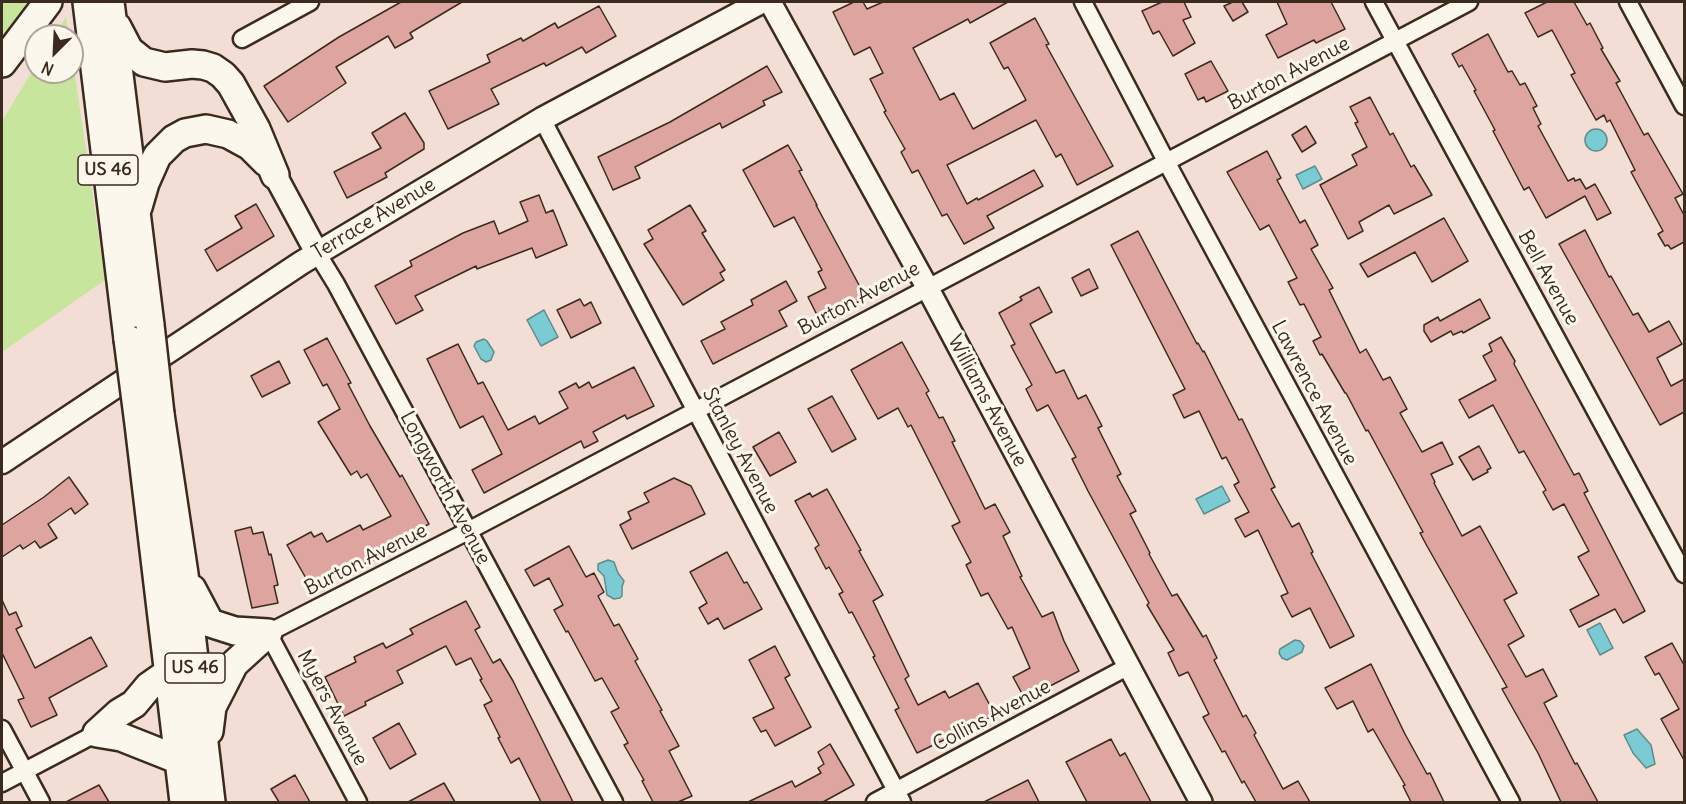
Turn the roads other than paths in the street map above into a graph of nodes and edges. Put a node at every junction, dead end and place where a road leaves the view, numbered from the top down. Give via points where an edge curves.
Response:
1 (48, 2) edge
2 (102, 2) edge
3 (310, 2) edge
4 (761, 2) edge
5 (770, 2) edge
6 (1083, 2) edge
7 (1374, 2) edge
8 (1469, 2) edge
9 (1628, 2) edge
10 (242, 39) dead end
11 (1395, 41) junction
12 (6, 55) edge
13 (2, 74) edge
14 (1684, 106) edge
15 (542, 119) junction
16 (1167, 163) junction
17 (275, 175) junction
18 (136, 217) junction
19 (317, 253) junction
20 (927, 287) junction
21 (139, 332) junction
22 (694, 411) junction
23 (149, 419) junction
24 (2, 462) edge
25 (468, 531) junction
26 (184, 574) junction
27 (1684, 574) edge
28 (268, 633) junction
29 (1129, 666) junction
30 (169, 672) junction
31 (2, 729) edge
32 (97, 733) junction
33 (179, 760) junction
34 (206, 762) junction
35 (25, 771) junction
36 (2, 783) edge
37 (899, 797) edge
38 (41, 802) edge
39 (184, 802) edge
40 (211, 802) edge
41 (358, 802) edge
42 (614, 802) edge
43 (875, 802) edge
44 (1201, 802) edge
45 (1511, 802) edge

1 - 12 highway
2 - 17 highway via 123,42 144,62 165,67 203,64 223,75 256,129
2 - 18 highway, US 46
2 - 21 highway, US 46
3 - 10 street
4 - 15 main road, Terrace Avenue
5 - 20 street, Williams Avenue
6 - 16 street, Lawrence Avenue
7 - 11 street, Bell Avenue
8 - 11 street, Burton Avenue
9 - 14 street
11 - 16 street, Burton Avenue
11 - 27 street, Bell Avenue
12 - 13 highway
15 - 19 main road, Terrace Avenue
15 - 22 street, Stanley Avenue
16 - 20 street, Burton Avenue
16 - 45 street, Lawrence Avenue
17 - 18 highway via 260,155 239,138 207,129 185,133 157,156
17 - 19 main road, Longworth Avenue
18 - 21 highway, US 46
19 - 24 main road, Terrace Avenue
19 - 25 street, Longworth Avenue
20 - 22 street, Burton Avenue
20 - 29 street, Williams Avenue
21 - 23 highway, US 46, bridge
22 - 25 street, Burton Avenue
22 - 37 street, Stanley Avenue
23 - 26 highway, US 46
23 - 30 highway, US 46
25 - 28 street, Burton Avenue
25 - 42 street, Longworth Avenue
26 - 28 highway via 210,623 235,631
26 - 34 highway, US 46
28 - 34 highway via 234,664 212,707
28 - 41 street, Myers Avenue
29 - 37 street, Collins Avenue
29 - 44 street, Williams Avenue
30 - 32 highway
30 - 33 highway, US 46
31 - 35 street
32 - 33 highway via 121,737
32 - 35 street
33 - 39 highway, US 46
34 - 40 highway, US 46
35 - 36 street
35 - 38 street
37 - 43 street, Collins Avenue

